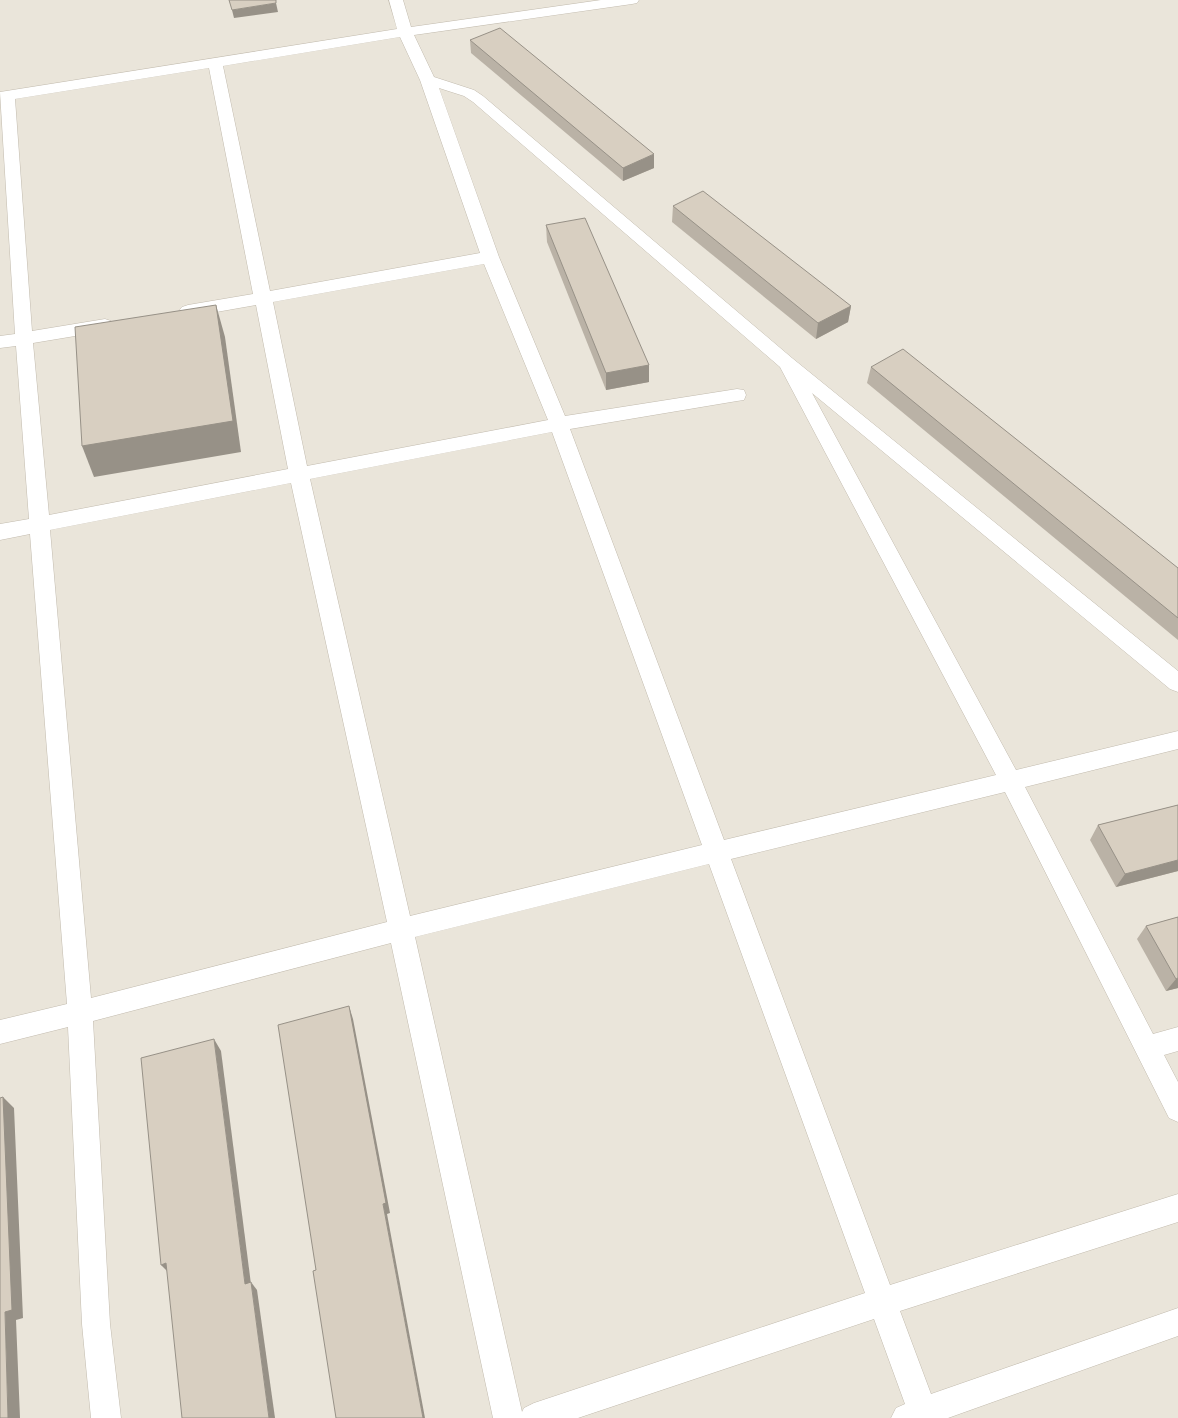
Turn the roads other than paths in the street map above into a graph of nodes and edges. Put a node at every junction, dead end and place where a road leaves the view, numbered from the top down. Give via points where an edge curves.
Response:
1 (396, 0) edge
2 (632, 0) edge
3 (577, 4) edge
4 (405, 32) junction
5 (215, 62) junction
6 (428, 80) junction
7 (3, 96) edge
8 (490, 257) junction
9 (264, 298) junction
10 (171, 314) edge
11 (124, 321) edge
12 (24, 338) junction
13 (0, 342) edge
14 (786, 362) junction
15 (737, 395) dead end
16 (559, 424) junction
17 (299, 474) junction
18 (39, 524) junction
19 (0, 532) edge
20 (1178, 683) edge
21 (1178, 740) edge
22 (1010, 782) junction
23 (717, 852) junction
24 (402, 930) junction
25 (80, 1013) junction
26 (0, 1032) edge
27 (1178, 1039) edge
28 (1147, 1048) junction
29 (1178, 1108) edge
30 (1178, 1208) edge
31 (882, 1302) junction
32 (1178, 1322) edge
33 (918, 1416) edge
34 (106, 1418) edge
35 (508, 1418) edge
36 (534, 1418) edge

1 - 4 street
2 - 3 street
3 - 4 street
4 - 5 street
4 - 6 street
5 - 7 street
5 - 9 street
6 - 8 street
6 - 14 street via 470,93 478,99
7 - 12 street
8 - 9 street
8 - 16 street
9 - 10 street
9 - 17 street
11 - 12 street
12 - 13 street
12 - 18 street
14 - 20 street
14 - 22 street
15 - 16 street
16 - 17 street
16 - 23 street
17 - 18 street
17 - 24 street
18 - 19 street
18 - 25 street
21 - 22 street
22 - 23 street
22 - 28 street
23 - 24 street
23 - 31 street
24 - 25 street
24 - 35 street
25 - 26 street
25 - 34 street via 96,1324
27 - 28 street
28 - 29 street
30 - 31 street
31 - 33 street
31 - 36 street
32 - 33 street

